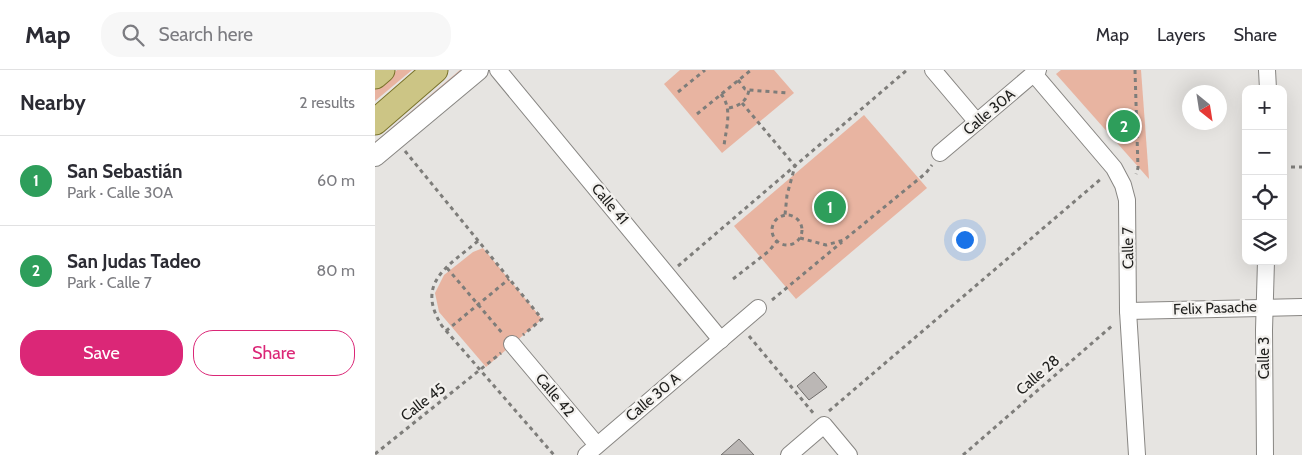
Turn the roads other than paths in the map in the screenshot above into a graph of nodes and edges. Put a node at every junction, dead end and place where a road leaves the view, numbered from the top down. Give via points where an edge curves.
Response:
1 (382, 70) edge
2 (435, 70) edge
3 (478, 70) edge
4 (498, 70) edge
5 (933, 70) edge
6 (1267, 70) edge
7 (1036, 72) edge
8 (375, 76) edge
9 (1268, 85) edge
10 (375, 122) edge
11 (977, 122) junction
12 (940, 153) road end
13 (375, 156) edge
14 (1267, 265) edge
15 (1265, 307) junction
16 (1302, 307) edge
17 (758, 308) road end
18 (1128, 311) junction
19 (721, 340) junction
20 (512, 344) road end
21 (591, 450) edge
22 (789, 455) edge
23 (849, 455) edge
24 (1137, 455) edge
25 (1265, 455) edge

1 - 8 main road
2 - 10 main road
3 - 13 street
4 - 19 street, Calle 41
5 - 11 street
6 - 9 street
7 - 11 street, Calle 30A
7 - 18 street, Calle 7 via 1114,168 1123,185 1127,200
11 - 12 street, Calle 30A
14 - 15 street, Calle 3
15 - 16 street, Felix Pasache
15 - 18 street, Felix Pasache
15 - 25 street, Calle 3
17 - 19 street
18 - 24 street, Calle 7
19 - 21 street, Calle 30 A
20 - 21 street, Calle 42
22 - 23 street via 821,422

